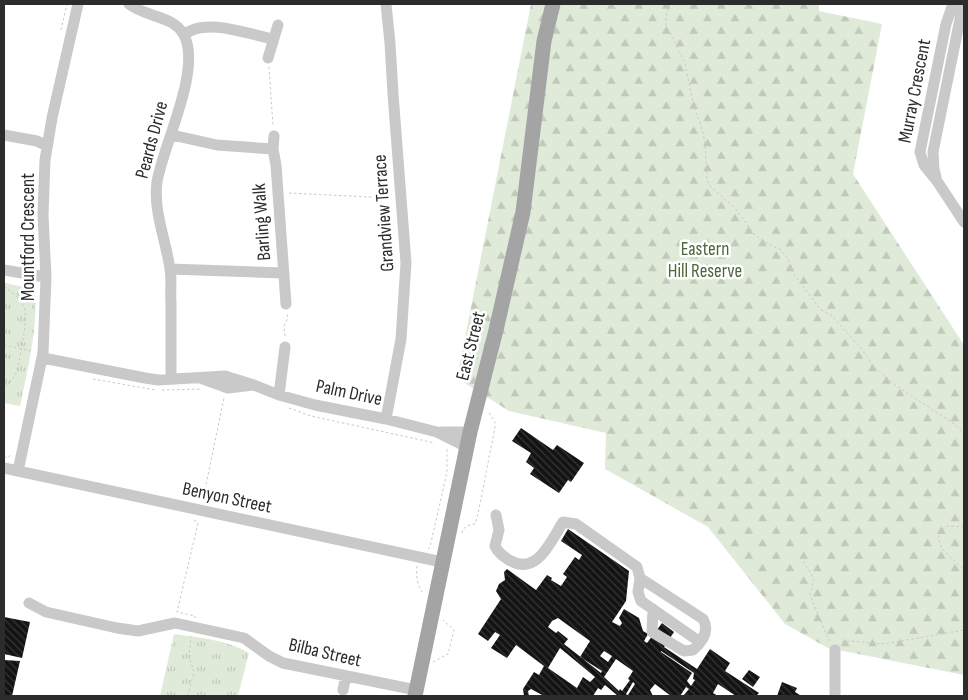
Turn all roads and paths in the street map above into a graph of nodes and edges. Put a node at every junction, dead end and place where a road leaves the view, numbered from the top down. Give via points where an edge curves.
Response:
1 (78, 4) edge
2 (129, 4) edge
3 (386, 4) edge
4 (553, 4) edge
5 (670, 4) edge
6 (953, 4) edge
7 (963, 4) edge
8 (278, 25) dead end
9 (184, 35) junction
10 (273, 39) junction
11 (268, 58) joint
12 (172, 135) junction
13 (4, 136) edge
14 (274, 136) joint
15 (4, 142) edge
16 (47, 146) junction
17 (273, 149) junction
18 (938, 181) junction
19 (278, 193) junction
20 (401, 198) junction
21 (964, 222) edge
22 (170, 269) junction
23 (4, 270) edge
24 (284, 273) junction
25 (46, 277) junction
26 (4, 287) edge
27 (286, 304) joint
28 (4, 345) edge
29 (285, 347) joint
30 (21, 349) junction
31 (43, 356) junction
32 (171, 379) junction
33 (4, 388) edge
34 (225, 393) dead end
35 (279, 395) junction
36 (286, 407) dead end
37 (386, 419) junction
38 (470, 432) junction
39 (964, 433) edge
40 (439, 438) junction
41 (444, 445) dead end
42 (467, 447) junction
43 (11, 454) dead end
44 (4, 457) edge
45 (4, 468) edge
46 (18, 471) junction
47 (198, 500) dead end
48 (496, 515) dead end
49 (193, 519) dead end
50 (964, 527) edge
51 (419, 557) junction
52 (801, 557) dead end
53 (442, 562) junction
54 (964, 570) edge
55 (643, 579) junction
56 (426, 594) dead end
57 (29, 603) dead end
58 (652, 609) junction
59 (195, 616) dead end
60 (964, 630) edge
61 (191, 635) dead end
62 (700, 642) junction
63 (834, 650) junction
64 (346, 676) junction
65 (343, 690) dead end
66 (415, 693) edge
67 (188, 696) edge
68 (835, 696) edge

1 - 16 street, Mountford Crescent
2 - 9 street via 143,13 168,20
3 - 20 street, Grandview Terrace
4 - 38 main road, East Street via 544,41 522,212
5 - 39 path via 666,24 685,64 705,142 710,186 735,208 754,234 781,250 795,276 820,309 836,320 874,367
6 - 18 street, Murray Crescent via 920,152 924,165
7 - 18 street, Murray Crescent via 933,152
8 - 10 street
9 - 10 street via 196,28 213,26
9 - 12 street, Peards Drive via 189,63
10 - 11 street
11 - 14 path
12 - 17 street via 217,146
12 - 22 street, Peards Drive via 156,193
13 - 16 street via 37,141
14 - 17 street, Barling Walk
15 - 16 street via 36,148
16 - 25 street, Mountford Crescent via 43,214
17 - 19 street, Barling Walk
18 - 21 street, Murray Crescent
19 - 20 path
19 - 24 street, Barling Walk
20 - 37 street, Grandview Terrace via 406,288 398,365
22 - 24 street
22 - 32 street, Peards Drive
23 - 25 street
24 - 27 street, Barling Walk
25 - 31 street, Mountford Crescent
26 - 30 path via 13,292 25,310
27 - 29 path
28 - 30 path
29 - 35 street
30 - 31 path
30 - 33 path via 15,375
31 - 32 street, Palm Drive via 145,378
31 - 46 street, Mountford Crescent
32 - 35 street, Palm Drive via 225,376
34 - 47 path via 203,500
35 - 37 street, Palm Drive
36 - 40 path via 311,416
37 - 40 street, Palm Drive
38 - 40 street, Palm Drive
38 - 42 main road, East Street
40 - 42 street, Palm Drive
41 - 51 path via 448,455 442,500 430,547 421,547
42 - 53 main road, East Street
43 - 44 path
45 - 46 street, Benyon Street
46 - 51 street, Benyon Street
48 - 55 street via 495,546 514,563 524,565 540,558 563,522 576,524 637,567
49 - 59 path via 198,523 178,612
50 - 54 path via 948,526 942,529 938,538 942,548
51 - 53 street, Benyon Street
51 - 56 path via 416,575 421,591
52 - 63 path via 814,579 810,589 811,600
53 - 66 main road, East Street
55 - 58 street via 638,597
55 - 62 street via 706,622 706,632
57 - 64 street, Bilba Street via 46,612 138,631 175,623 193,626 244,638 283,663
58 - 62 street
58 - 62 street via 652,632 684,651 693,650
60 - 63 path via 884,644 850,641 840,643
61 - 67 path via 188,656 194,672
63 - 68 street
64 - 65 street
64 - 66 street, Bilba Street

